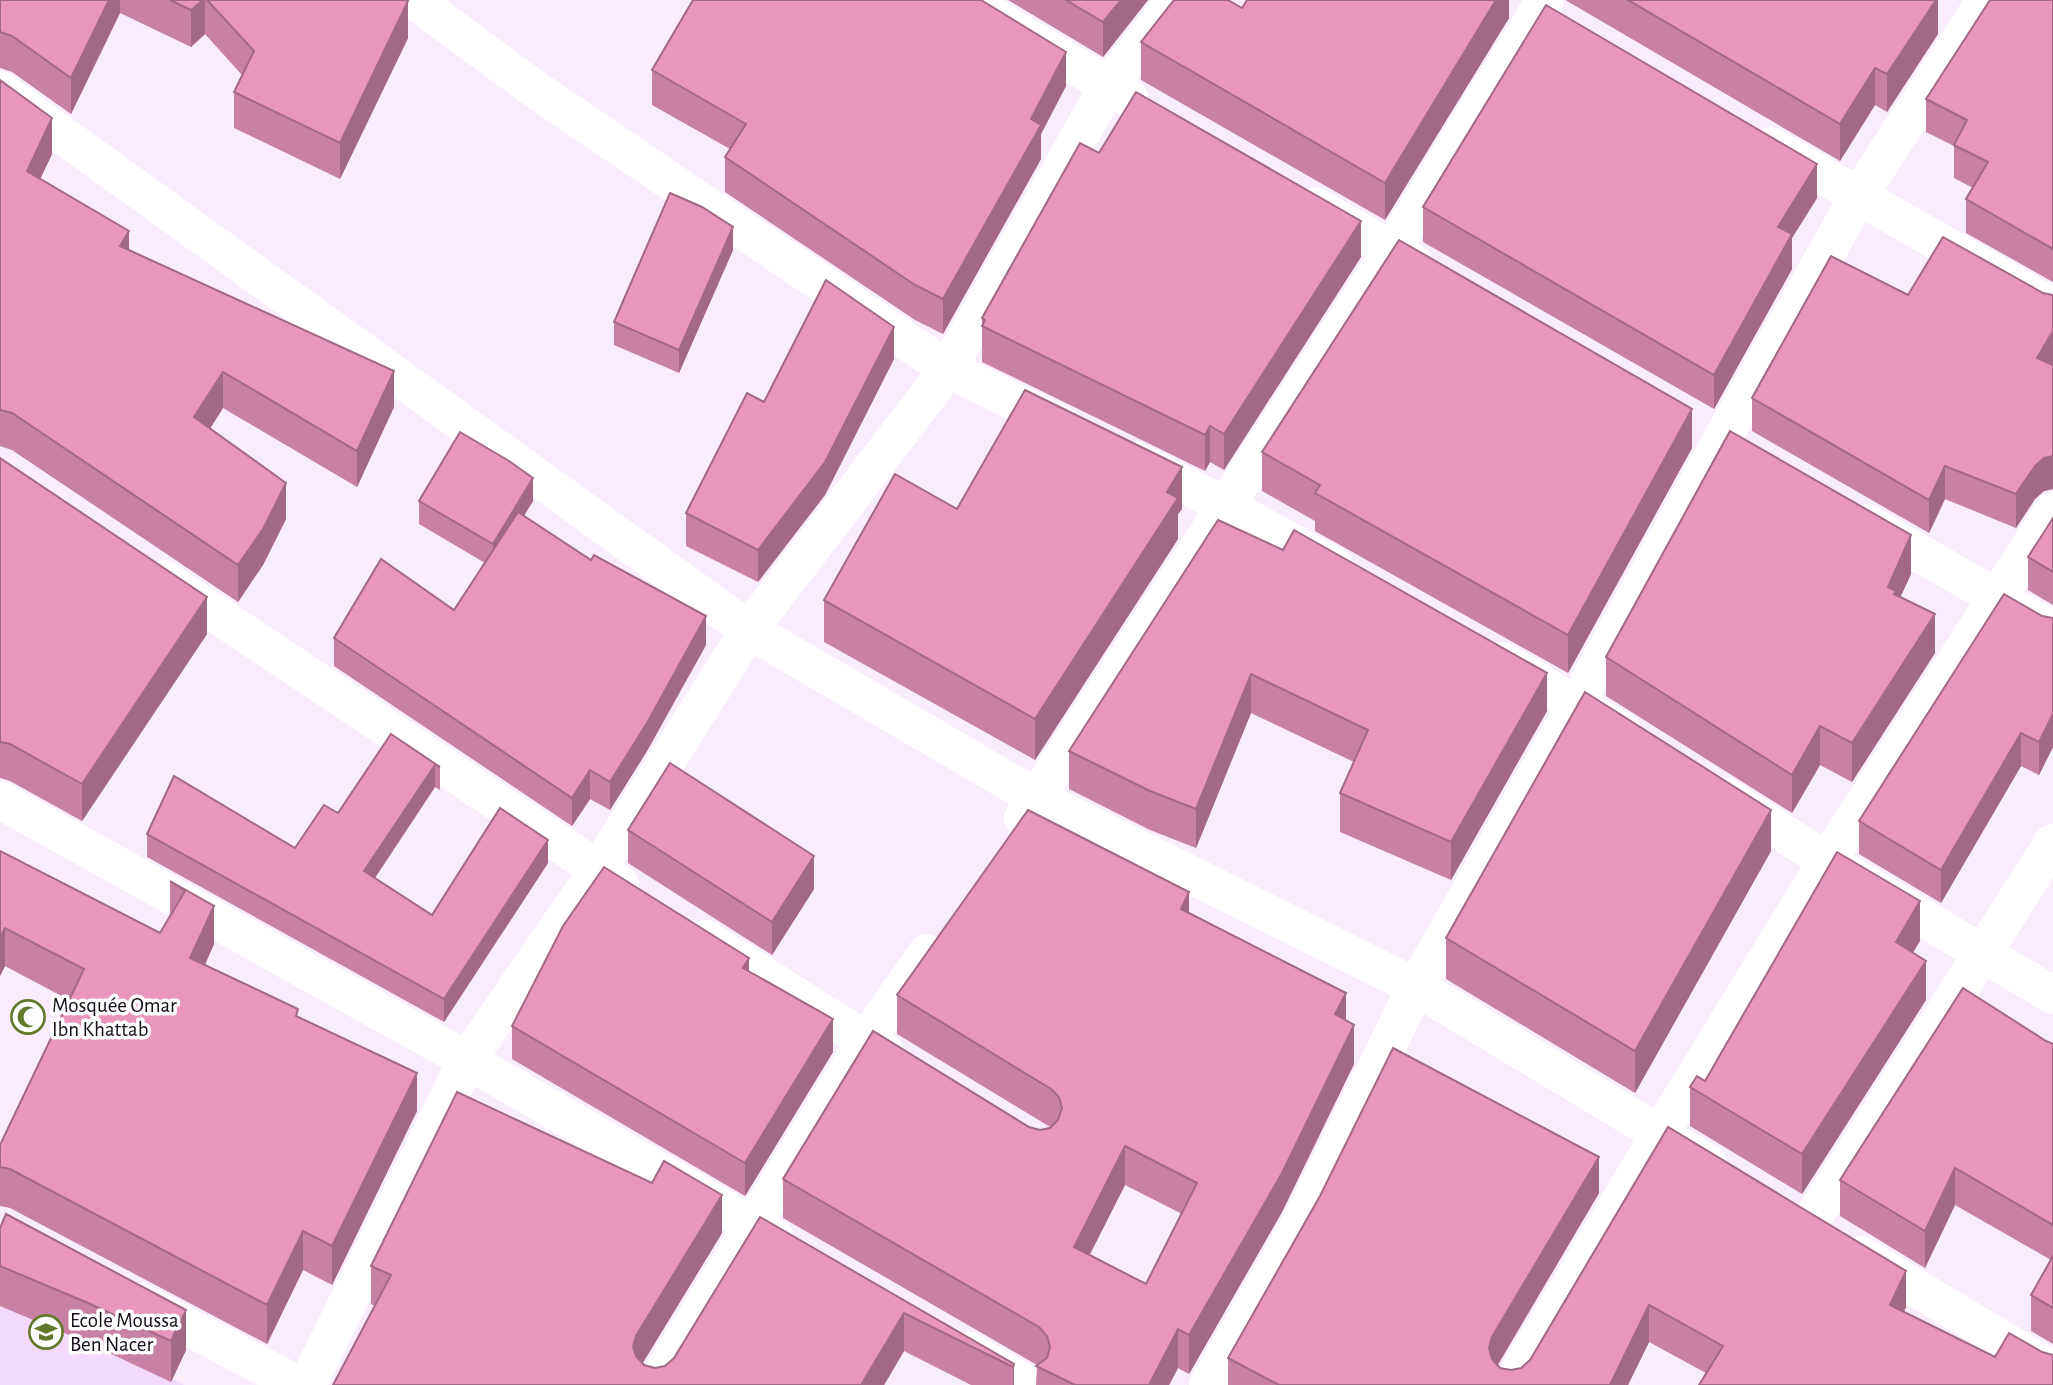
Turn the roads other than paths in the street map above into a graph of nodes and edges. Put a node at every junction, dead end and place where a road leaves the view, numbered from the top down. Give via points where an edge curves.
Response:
1 (414, 0) edge
2 (966, 0) edge
3 (1176, 0) edge
4 (1986, 0) edge
5 (1535, 3) edge
6 (1574, 31) edge
7 (1108, 86) junction
8 (0, 90) edge
9 (1156, 113) edge
10 (1740, 128) edge
11 (1285, 189) edge
12 (1858, 197) junction
13 (1392, 250) junction
14 (1439, 277) edge
15 (2053, 307) edge
16 (948, 369) junction
17 (1686, 420) edge
18 (1733, 448) junction
19 (1226, 506) junction
20 (1842, 509) edge
21 (2053, 511) edge
22 (140, 562) edge
23 (1359, 580) edge
24 (1999, 598) junction
25 (749, 630) junction
26 (2053, 630) edge
27 (1468, 642) edge
28 (1577, 703) junction
29 (1657, 753) edge
30 (1702, 782) edge
31 (1037, 798) junction
32 (0, 800) edge
33 (1006, 842) edge
34 (2053, 843) edge
35 (1827, 861) junction
36 (597, 870) junction
37 (644, 900) edge
38 (679, 922) edge
39 (944, 930) edge
40 (1982, 951) junction
41 (1416, 987) junction
42 (2053, 995) edge
43 (866, 1040) junction
44 (467, 1060) junction
45 (912, 1069) edge
46 (1660, 1134) junction
47 (1740, 1182) edge
48 (1775, 1203) edge
49 (1809, 1224) junction
50 (754, 1226) junction
51 (802, 1254) edge
52 (107, 1284) edge
53 (944, 1337) dead end
54 (2053, 1370) edge
55 (298, 1385) edge
56 (307, 1385) edge
57 (655, 1385) edge
58 (1028, 1385) edge
59 (1208, 1385) edge
60 (1511, 1385) edge

1 - 16 street via 539,92
2 - 7 street
3 - 7 street
4 - 12 street
5 - 6 street
5 - 13 street
7 - 9 street
7 - 16 street
8 - 25 street
10 - 12 street
11 - 13 street
12 - 15 street
12 - 18 street
13 - 14 street
13 - 19 street
16 - 19 street
16 - 25 street
17 - 18 street
18 - 28 street
19 - 23 street
19 - 31 street
20 - 24 street
21 - 24 street
22 - 36 street
24 - 26 street
24 - 35 street
25 - 31 street
25 - 36 street
27 - 28 street
28 - 29 street
28 - 41 street
30 - 35 street
31 - 33 street
31 - 41 street
32 - 44 street
34 - 40 street
35 - 40 street
35 - 46 street
36 - 37 street
36 - 44 street
38 - 43 street
39 - 43 street
40 - 42 street
40 - 49 street
41 - 46 street
41 - 59 street via 1301,1222
43 - 45 street
43 - 50 street
44 - 50 street
44 - 56 street
46 - 47 street
46 - 60 street
48 - 49 street
49 - 54 street
50 - 51 street
50 - 57 street
52 - 55 street
53 - 58 street

